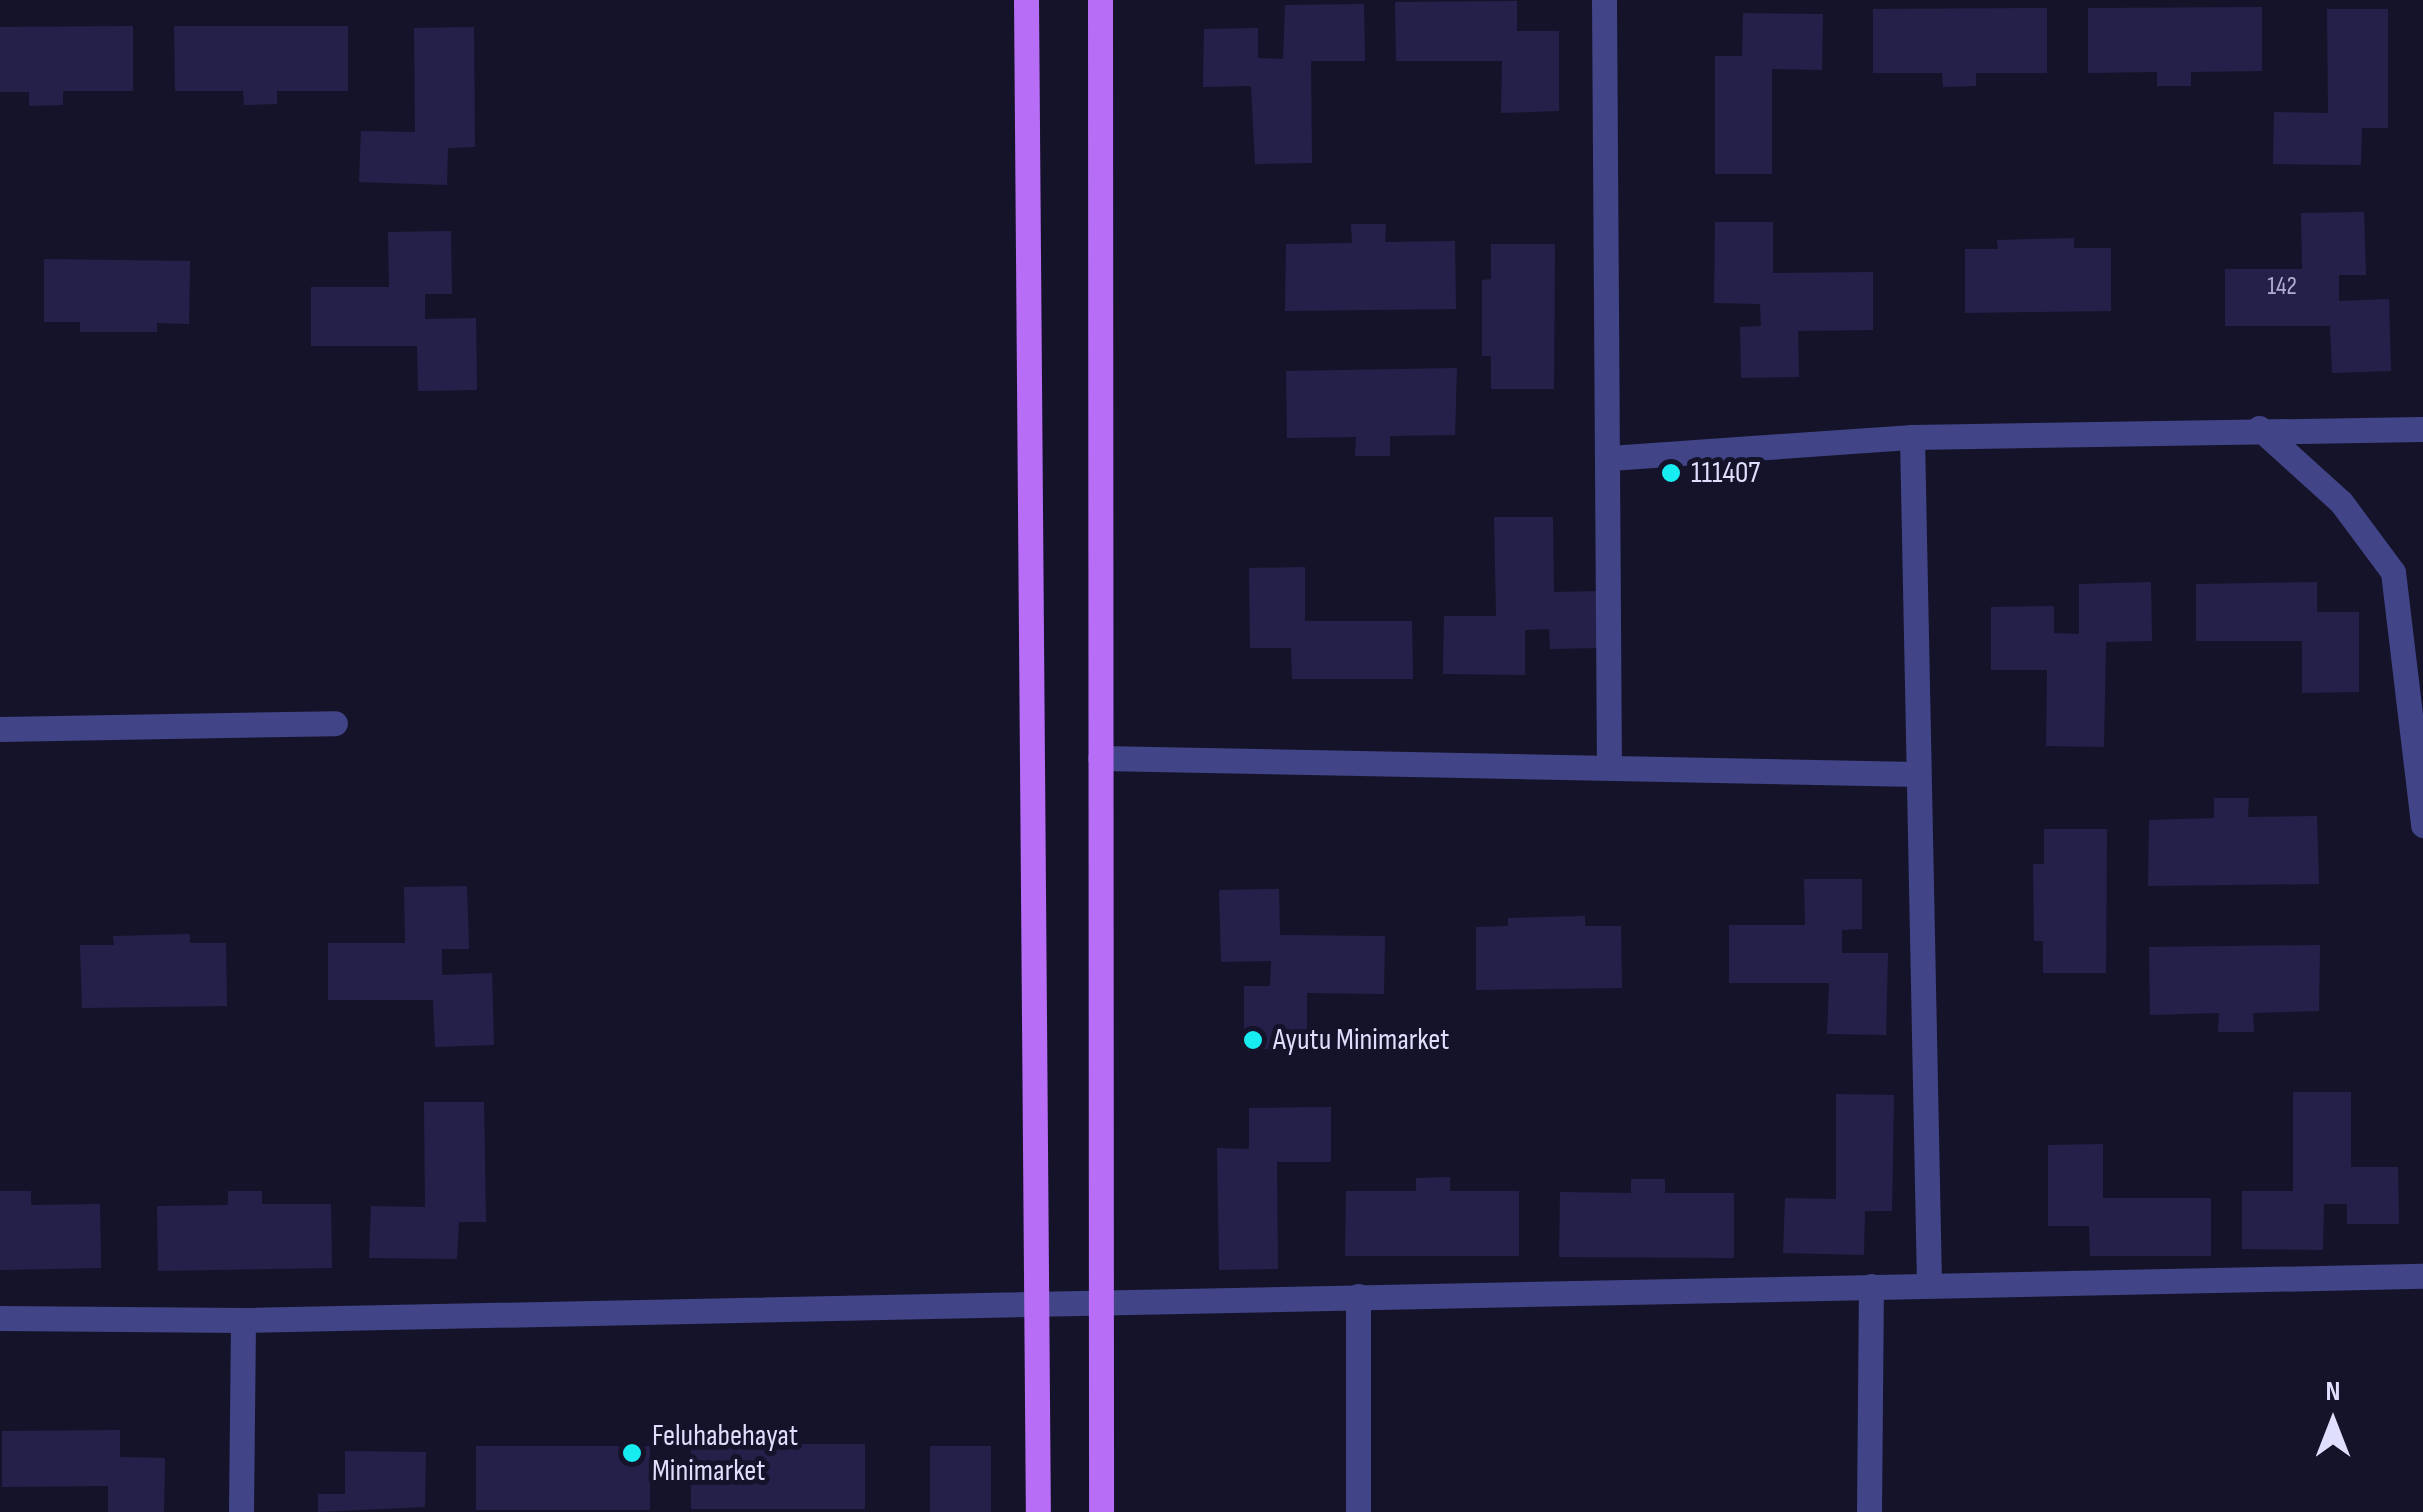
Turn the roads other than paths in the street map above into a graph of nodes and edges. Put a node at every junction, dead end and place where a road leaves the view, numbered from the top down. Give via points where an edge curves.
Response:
1 (1026, 0) edge
2 (1100, 0) edge
3 (1604, 0) edge
4 (2260, 428) junction
5 (2423, 429) edge
6 (1912, 437) junction
7 (1610, 458) junction
8 (336, 722) dead end
9 (0, 728) edge
10 (1100, 758) junction
11 (1609, 765) junction
12 (1916, 774) junction
13 (2423, 825) edge
14 (2423, 1276) edge
15 (1928, 1284) junction
16 (1871, 1286) junction
17 (1358, 1296) junction
18 (1102, 1301) junction
19 (1038, 1302) junction
20 (0, 1318) edge
21 (242, 1320) junction
22 (241, 1512) edge
23 (1038, 1512) edge
24 (1102, 1512) edge
25 (1358, 1512) edge
26 (1869, 1512) edge

1 - 19 main road
2 - 10 main road
3 - 7 street
4 - 5 street
4 - 6 street
4 - 13 street via 2341,502 2392,572
6 - 7 street
6 - 12 street
7 - 11 street
8 - 9 street
10 - 11 street
10 - 18 main road
11 - 12 street
12 - 15 street
14 - 15 street
15 - 16 street
16 - 17 street
16 - 26 street
17 - 18 street
17 - 25 street
18 - 19 street
18 - 24 main road
19 - 21 street
19 - 23 main road
20 - 21 street
21 - 22 street

